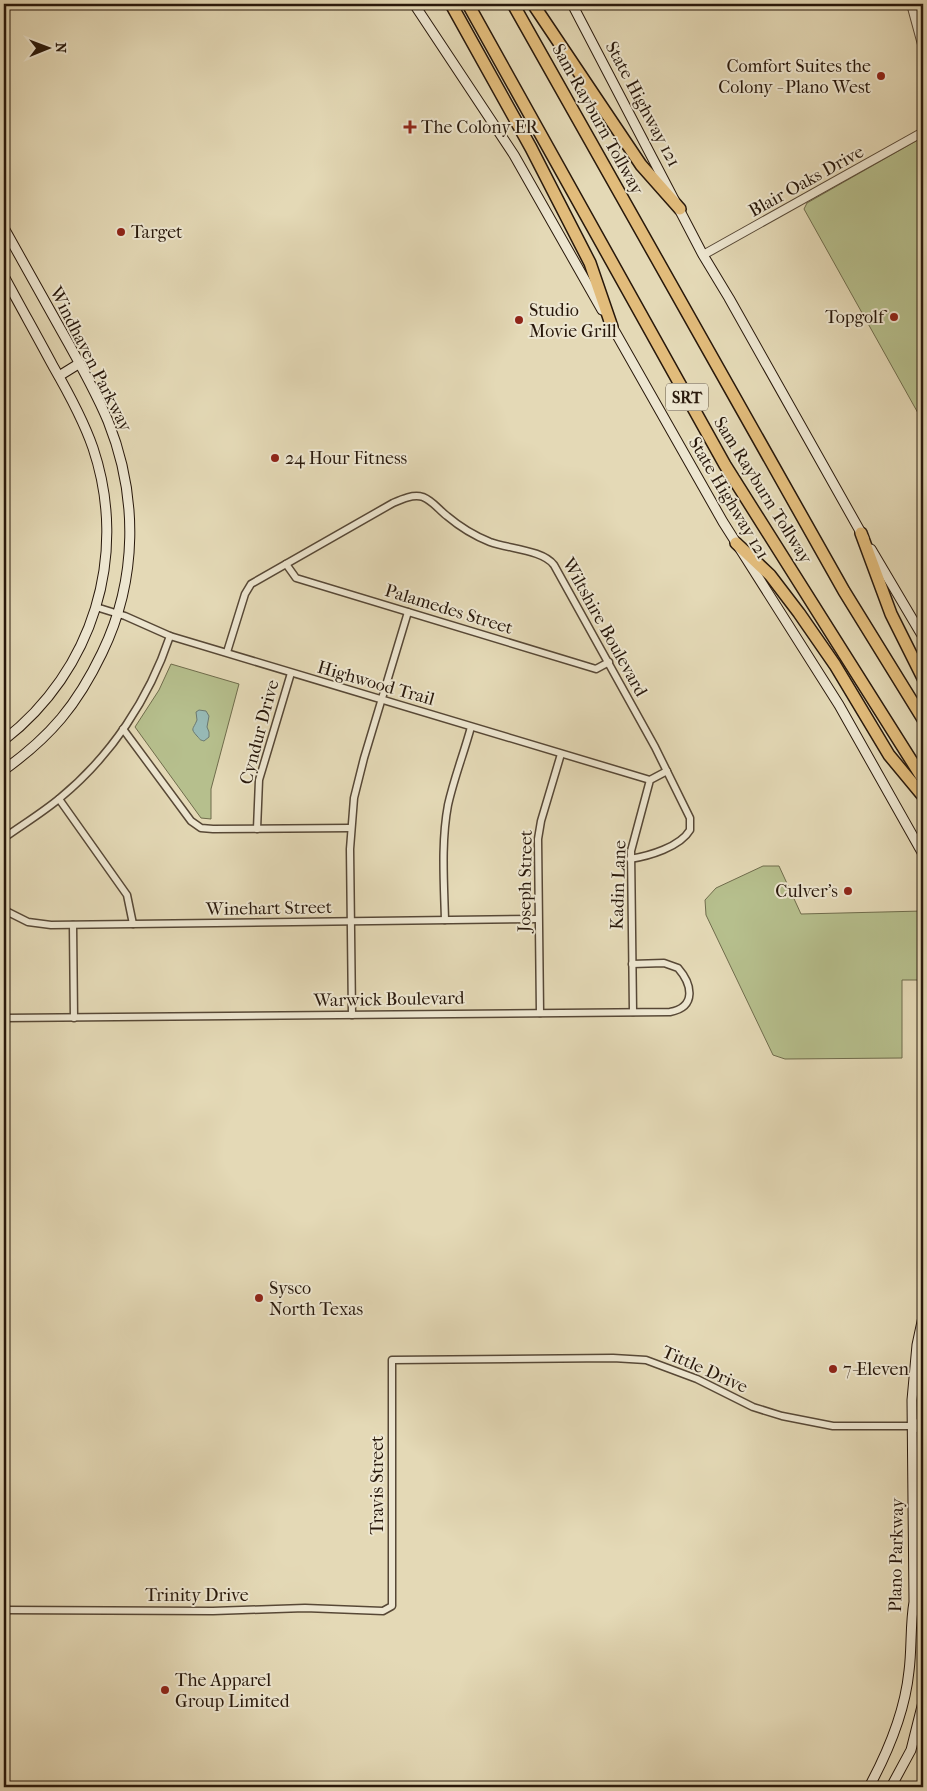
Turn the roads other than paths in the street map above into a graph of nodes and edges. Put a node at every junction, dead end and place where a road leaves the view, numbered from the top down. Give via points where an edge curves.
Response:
1 (414, 4) edge
2 (452, 4) edge
3 (468, 4) edge
4 (513, 4) edge
5 (533, 4) edge
6 (572, 4) edge
7 (911, 4) edge
8 (923, 48) edge
9 (923, 132) edge
10 (680, 209) junction
11 (4, 228) edge
12 (703, 255) junction
13 (4, 276) edge
14 (612, 327) junction
15 (80, 363) junction
16 (59, 376) junction
17 (861, 533) junction
18 (736, 543) junction
19 (286, 564) junction
20 (96, 607) junction
21 (408, 612) junction
22 (118, 614) junction
23 (170, 636) junction
24 (923, 637) edge
25 (227, 652) junction
26 (609, 662) junction
27 (291, 673) junction
28 (923, 678) edge
29 (382, 699) junction
30 (923, 720) edge
31 (472, 727) junction
32 (123, 729) junction
33 (4, 740) edge
34 (561, 754) junction
35 (4, 770) edge
36 (667, 770) junction
37 (923, 779) edge
38 (650, 780) junction
39 (923, 796) edge
40 (59, 799) junction
41 (351, 828) junction
42 (258, 829) junction
43 (4, 838) edge
44 (923, 854) edge
45 (630, 859) junction
46 (4, 910) edge
47 (538, 919) junction
48 (445, 920) junction
49 (351, 922) junction
50 (134, 924) junction
51 (73, 925) junction
52 (632, 964) junction
53 (633, 1012) junction
54 (540, 1013) junction
55 (352, 1015) junction
56 (4, 1018) edge
57 (74, 1018) junction
58 (923, 1317) edge
59 (392, 1360) joint
60 (923, 1421) edge
61 (912, 1426) junction
62 (923, 1430) edge
63 (389, 1608) joint
64 (4, 1610) edge
65 (923, 1702) edge
66 (869, 1787) edge
67 (892, 1787) edge

1 - 14 main road, State Highway 121 via 509,147
2 - 14 highway via 590,263
3 - 37 highway, Sam Rayburn Tollway / SRT via 725,465
4 - 30 highway, Sam Rayburn Tollway / SRT via 844,591
5 - 10 highway via 641,165
6 - 10 main road, State Highway 121
7 - 8 street
9 - 12 street, Blair Oaks Drive
10 - 12 main road, State Highway 121
11 - 15 main road, Windhaven Parkway
12 - 17 main road, State Highway 121
13 - 16 main road, Windhaven Parkway
14 - 18 main road, State Highway 121
15 - 16 main road
15 - 22 main road, Windhaven Parkway via 108,420 127,488 130,559
16 - 20 main road, Windhaven Parkway via 89,437 103,491 107,552
17 - 24 main road, State Highway 121
17 - 28 highway via 891,614
18 - 39 highway via 770,575 799,613 889,755
18 - 44 main road, State Highway 121 via 839,704
19 - 21 street, Palamedes Street via 296,578
19 - 25 street, Wiltshire Boulevard via 247,588
19 - 26 street, Wiltshire Boulevard via 400,500 424,497 479,537 551,560
20 - 22 street, Highwood Trail
20 - 33 main road, Windhaven Parkway via 77,653 57,685 26,722
21 - 26 street, Palamedes Street via 596,669
21 - 29 street
22 - 23 street, Highwood Trail
22 - 35 main road, Windhaven Parkway via 94,670 72,706 42,740
23 - 25 street, Highwood Trail
23 - 32 street via 153,680
25 - 27 street, Highwood Trail
26 - 36 street, Wiltshire Boulevard
27 - 29 street, Highwood Trail
27 - 42 street, Cyndur Drive via 259,780
29 - 31 street, Highwood Trail
29 - 41 street via 357,784
31 - 34 street, Highwood Trail
31 - 48 street via 450,796 446,822
32 - 40 street via 98,761
32 - 42 street via 195,825 206,829
34 - 38 street, Highwood Trail
34 - 47 street, Joseph Street via 538,839
36 - 38 street
36 - 45 street, Wiltshire Boulevard via 689,814 689,831 665,849 650,856
38 - 45 street, Kadin Lane
40 - 43 street
40 - 50 street via 128,895
41 - 42 street
41 - 49 street
45 - 52 street, Kadin Lane
46 - 51 street, Winehart Street via 36,924
47 - 48 street, Winehart Street
47 - 54 street, Joseph Street
48 - 49 street, Winehart Street
49 - 50 street, Winehart Street
49 - 55 street
50 - 51 street, Winehart Street
51 - 57 street
52 - 53 street, Kadin Lane
52 - 53 street, Warwick Boulevard via 674,965 683,976 690,996 677,1011
53 - 54 street, Warwick Boulevard
54 - 55 street, Warwick Boulevard
55 - 57 street, Warwick Boulevard
56 - 57 street, Warwick Boulevard
58 - 61 main road, Plano Parkway via 914,1373
59 - 61 street, Tittle Drive via 646,1360 697,1379 753,1407 782,1416 832,1426
59 - 63 street, Travis Street via 392,1606
60 - 61 street
61 - 62 street
61 - 66 main road, Plano Parkway via 914,1602 909,1671 895,1730
63 - 64 street, Trinity Drive via 384,1611 305,1608
65 - 67 main road via 911,1750

